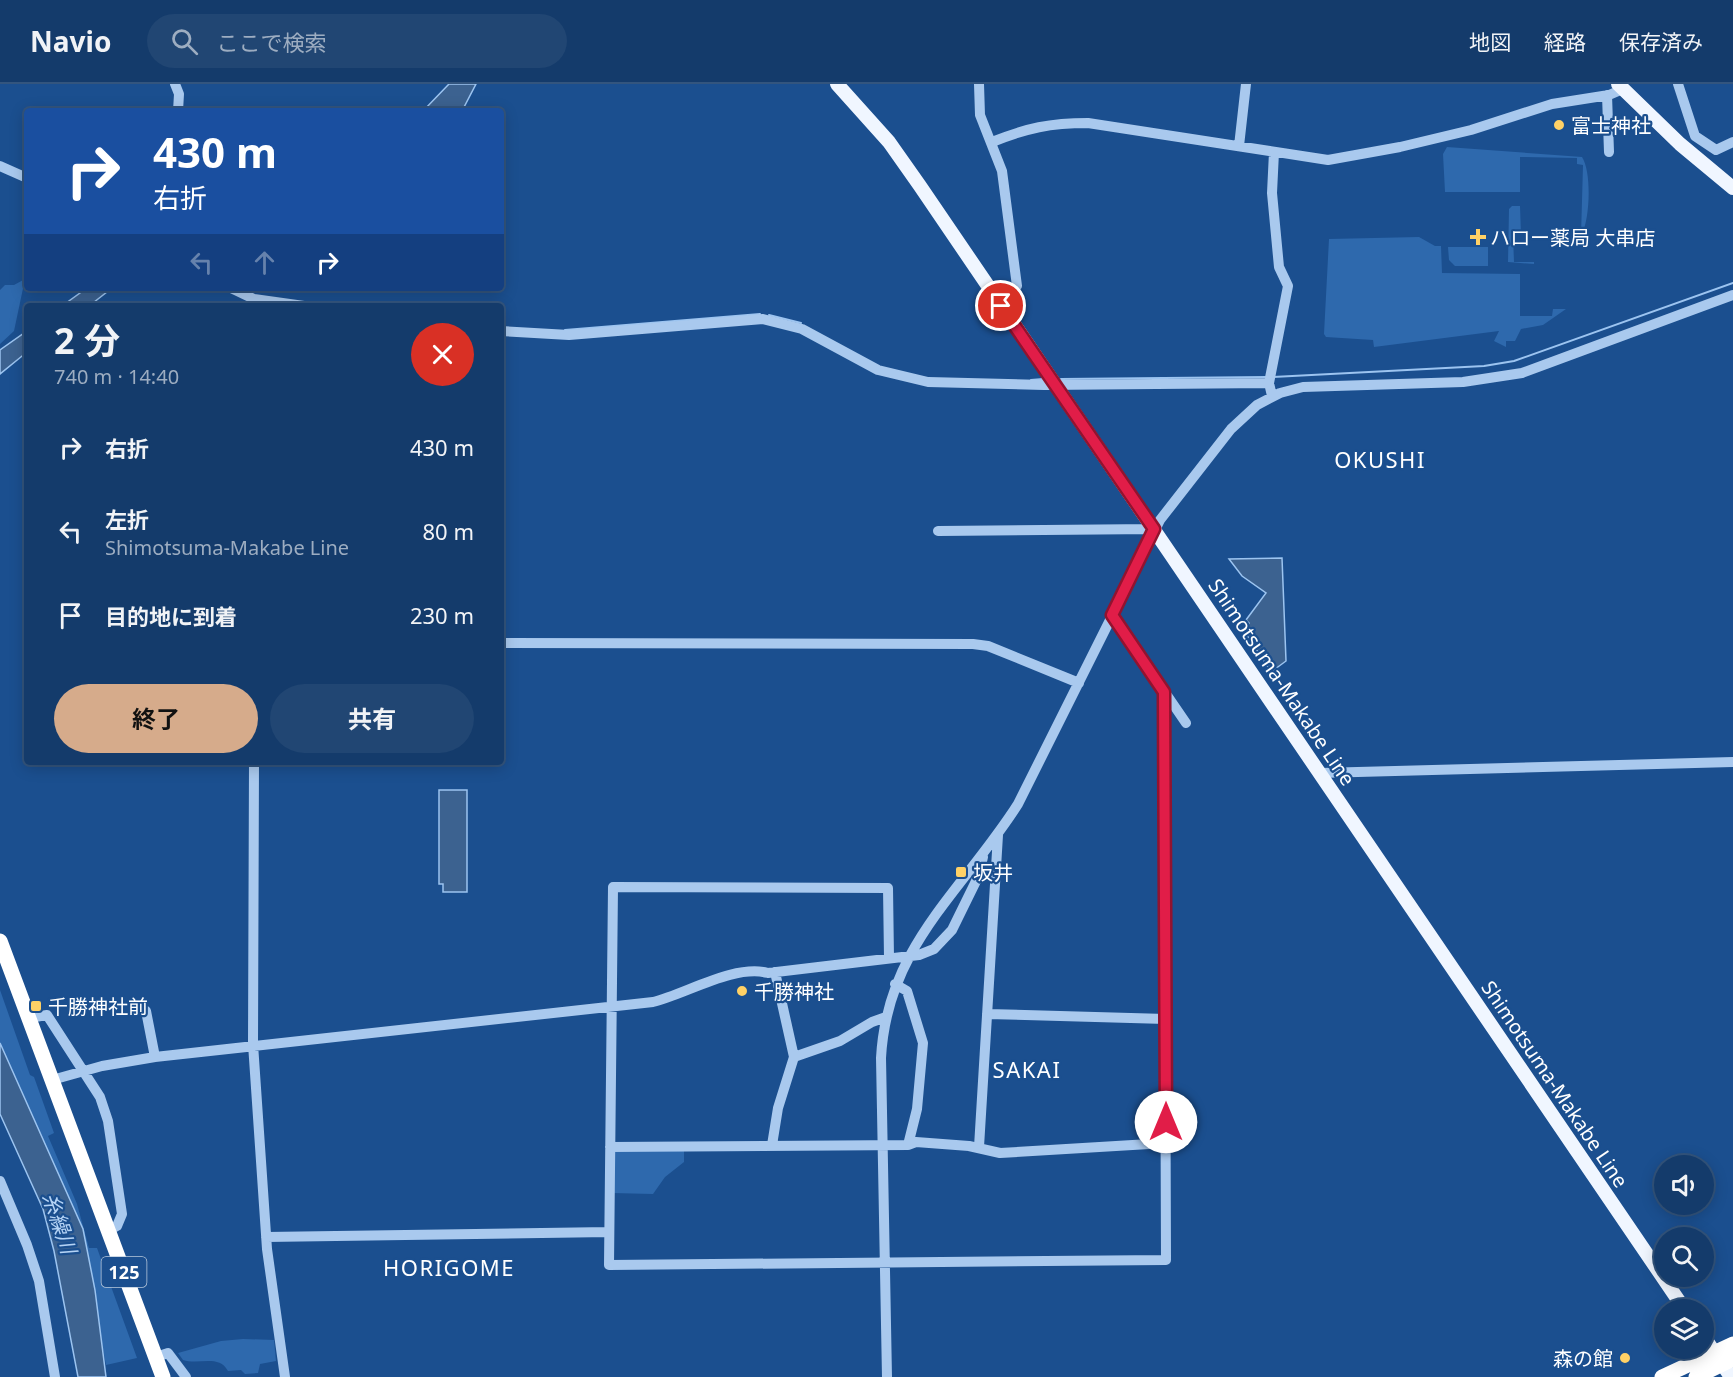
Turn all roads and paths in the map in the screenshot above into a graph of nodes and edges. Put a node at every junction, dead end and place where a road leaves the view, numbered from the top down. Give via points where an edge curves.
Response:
1 (175, 84) edge
2 (837, 84) edge
3 (979, 84) edge
4 (1246, 84) edge
5 (1678, 84) edge
6 (1625, 86) edge
7 (1607, 95) junction
8 (178, 108) edge
9 (992, 142) junction
10 (1733, 142) edge
11 (1239, 146) junction
12 (1274, 152) junction
13 (1609, 152) dead end
14 (0, 166) edge
15 (24, 177) edge
16 (1733, 188) edge
17 (236, 291) edge
18 (1733, 295) edge
19 (254, 303) edge
20 (1001, 306) junction
21 (504, 331) edge
22 (1269, 379) junction
23 (1056, 385) junction
24 (1272, 396) junction
25 (1154, 529) junction
26 (938, 531) dead end
27 (1112, 615) junction
28 (504, 643) edge
29 (1079, 683) junction
30 (1164, 692) junction
31 (1186, 723) dead end
32 (1733, 762) edge
33 (254, 765) edge
34 (1320, 773) junction
35 (998, 836) junction
36 (984, 854) junction
37 (0, 941) edge
38 (907, 956) junction
39 (889, 958) junction
40 (775, 972) junction
41 (895, 984) junction
42 (613, 1006) junction
43 (146, 1011) dead end
44 (987, 1014) junction
45 (886, 1017) junction
46 (29, 1018) junction
47 (1166, 1019) junction
48 (254, 1046) junction
49 (155, 1057) junction
50 (794, 1057) junction
51 (85, 1070) junction
52 (52, 1080) junction
53 (1166, 1143) junction
54 (772, 1145) junction
55 (908, 1145) junction
56 (883, 1146) junction
57 (610, 1147) junction
58 (979, 1147) junction
59 (0, 1180) edge
60 (108, 1231) junction
61 (609, 1232) junction
62 (266, 1237) junction
63 (884, 1263) junction
64 (1678, 1299) edge
65 (1733, 1344) edge
66 (1714, 1349) edge
67 (156, 1357) junction
68 (1725, 1363) edge
69 (55, 1377) edge
70 (163, 1377) edge
71 (186, 1377) edge
72 (285, 1377) edge
73 (887, 1377) edge
74 (1662, 1377) edge
75 (1695, 1377) edge

1 - 8 street via 180,94
2 - 20 main road, Shimotsuma-Makabe Line via 889,142
3 - 9 street via 980,115
4 - 11 street
5 - 10 street via 1695,136 1716,150
6 - 7 street
6 - 16 main road via 1680,144
7 - 12 street via 1558,102 1471,130 1328,160
7 - 13 street
9 - 11 street via 1030,127 1088,123
9 - 20 street via 1002,171 1017,286
11 - 12 street
12 - 22 street via 1272,193 1279,267 1288,286
14 - 15 street
17 - 19 street
18 - 24 street via 1513,375 1463,382 1303,387
20 - 23 main road, Shimotsuma-Makabe Line
21 - 23 street via 569,335 772,320 802,329 868,366 903,378 952,385
22 - 23 street
22 - 24 street
23 - 25 main road, Shimotsuma-Makabe Line
24 - 25 street via 1231,429
25 - 26 street
25 - 27 street
25 - 34 main road, Shimotsuma-Makabe Line
27 - 29 street
27 - 30 street
28 - 29 street via 974,644
29 - 35 street
30 - 31 street
30 - 47 street
32 - 34 street
33 - 48 street
34 - 64 main road, Shimotsuma-Makabe Line
35 - 36 street
35 - 44 street
36 - 38 street
36 - 38 street via 979,875 952,930 934,949
37 - 46 highway, 125
38 - 39 street
38 - 41 street
39 - 40 street
39 - 42 street via 888,888 613,887
40 - 42 street via 738,974 662,1000
40 - 50 street
41 - 45 street
41 - 55 street via 907,991 923,1043 917,1109
42 - 48 street
42 - 57 street
43 - 49 street
44 - 47 street
44 - 58 street
45 - 50 street via 840,1041
45 - 56 street via 881,1058
46 - 51 street via 47,1015
46 - 52 highway, 125
47 - 53 street
48 - 49 street
48 - 62 street
49 - 51 street
50 - 54 street via 778,1108
51 - 52 street
51 - 60 street via 100,1097 114,1152 122,1217
52 - 60 highway, 125
53 - 58 street via 1000,1153
53 - 63 street via 1166,1260
54 - 56 street
54 - 57 street
55 - 56 street
55 - 58 street via 916,1142
56 - 63 street
57 - 61 street
59 - 69 street via 39,1281
60 - 67 highway, 125
61 - 62 street
61 - 63 street via 609,1265
62 - 72 street
63 - 73 street
65 - 68 highway
66 - 68 main road
67 - 70 highway, 125
67 - 71 street via 168,1353
68 - 74 highway
68 - 75 highway

